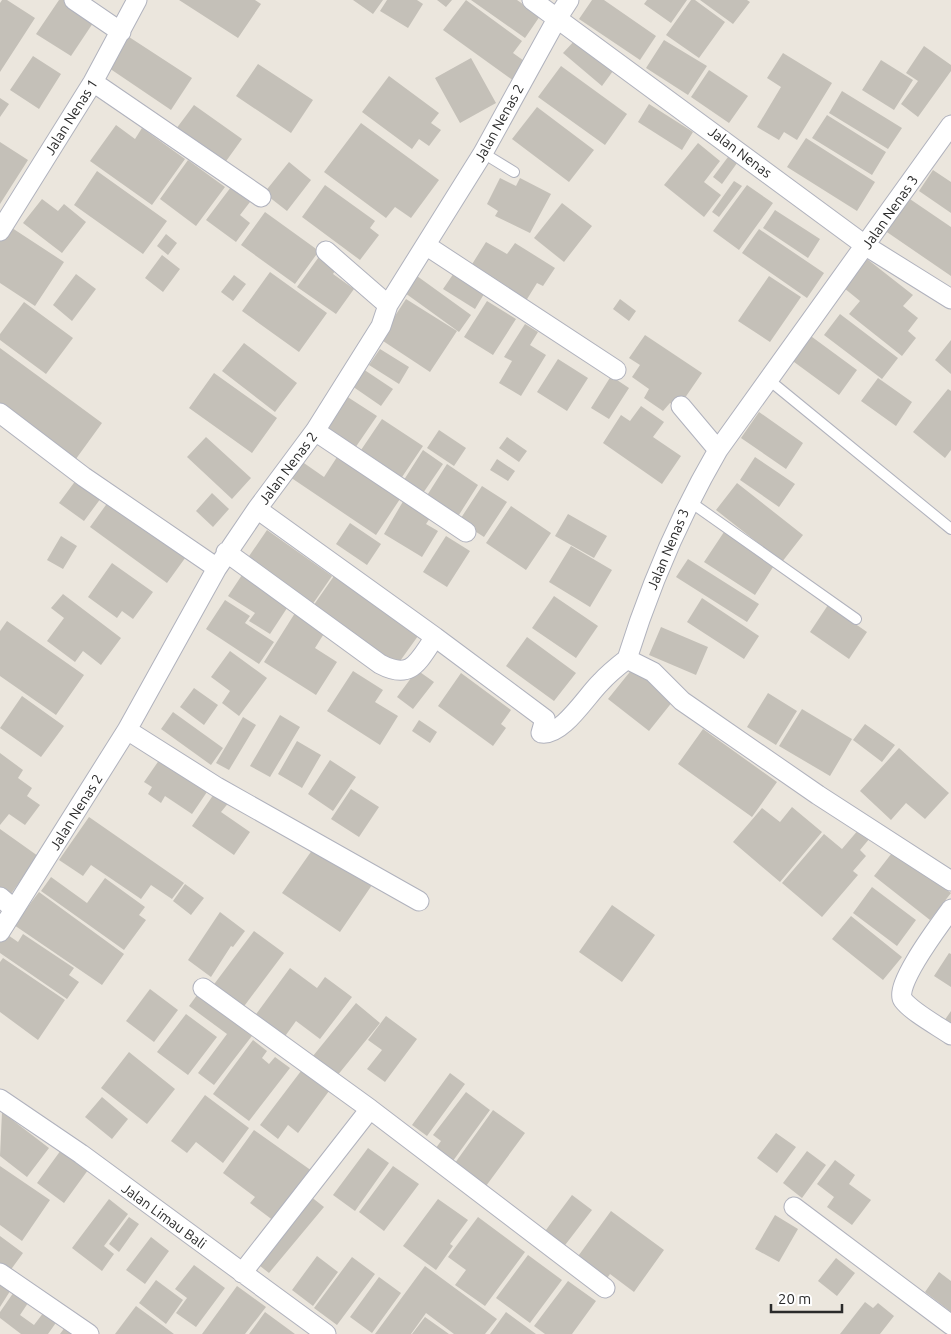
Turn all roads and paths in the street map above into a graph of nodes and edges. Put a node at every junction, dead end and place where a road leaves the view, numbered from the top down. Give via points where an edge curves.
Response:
1 (74, 0) edge
2 (137, 0) edge
3 (532, 0) edge
4 (570, 0) edge
5 (558, 17) junction
6 (121, 32) junction
7 (93, 82) junction
8 (951, 125) edge
9 (483, 153) junction
10 (514, 172) dead end
11 (261, 197) dead end
12 (0, 231) edge
13 (427, 246) junction
14 (866, 246) junction
15 (326, 251) dead end
16 (951, 299) edge
17 (388, 305) junction
18 (616, 370) dead end
19 (769, 380) junction
20 (681, 406) dead end
21 (0, 414) edge
22 (316, 431) junction
23 (718, 450) junction
24 (689, 501) junction
25 (257, 509) junction
26 (951, 529) edge
27 (466, 532) dead end
28 (222, 560) junction
29 (856, 619) dead end
30 (434, 637) junction
31 (627, 659) junction
32 (127, 730) junction
33 (951, 881) edge
34 (419, 901) dead end
35 (7, 903) edge
36 (951, 909) edge
37 (0, 932) edge
38 (203, 988) dead end
39 (951, 1035) edge
40 (0, 1099) edge
41 (370, 1110) junction
42 (794, 1207) dead end
43 (0, 1273) edge
44 (242, 1273) junction
45 (604, 1288) dead end
46 (951, 1325) edge
47 (89, 1334) edge
48 (326, 1334) edge

1 - 6 street
2 - 6 street, Jalan Nenas 1
3 - 5 street, Jalan Nenas
4 - 5 street, Jalan Nenas 2
5 - 9 street, Jalan Nenas 2
5 - 14 street, Jalan Nenas
6 - 7 street, Jalan Nenas 1
7 - 11 street
7 - 12 street, Jalan Nenas 1
8 - 14 street, Jalan Nenas 3
9 - 10 lane
9 - 13 street, Jalan Nenas 2
13 - 17 street, Jalan Nenas 2
13 - 18 street
14 - 16 street, Jalan Nenas
14 - 19 street, Jalan Nenas 3
15 - 17 street
17 - 22 street, Jalan Nenas 2 via 381,326
19 - 23 street, Jalan Nenas 3
19 - 26 lane
20 - 23 street
21 - 28 street via 84,476
22 - 25 street, Jalan Nenas 2
22 - 27 street
23 - 24 street, Jalan Nenas 3
24 - 29 lane
24 - 31 street, Jalan Nenas 3 via 644,605
25 - 28 street, Jalan Nenas 2
25 - 30 street
28 - 30 street via 393,671 403,672 416,663
28 - 32 street, Jalan Nenas 2
30 - 31 street via 545,719 541,733 544,734 561,726 600,682
31 - 33 street via 653,672 682,700
32 - 34 street via 217,787
32 - 35 street, Jalan Nenas 2
35 - 37 street, Jalan Nenas 2
36 - 39 street via 912,968 901,992 903,1000
38 - 41 street
40 - 44 street, Jalan Limau Bali via 81,1154
41 - 44 street
41 - 45 street
42 - 46 street
43 - 47 street
44 - 48 street, Jalan Limau Bali

